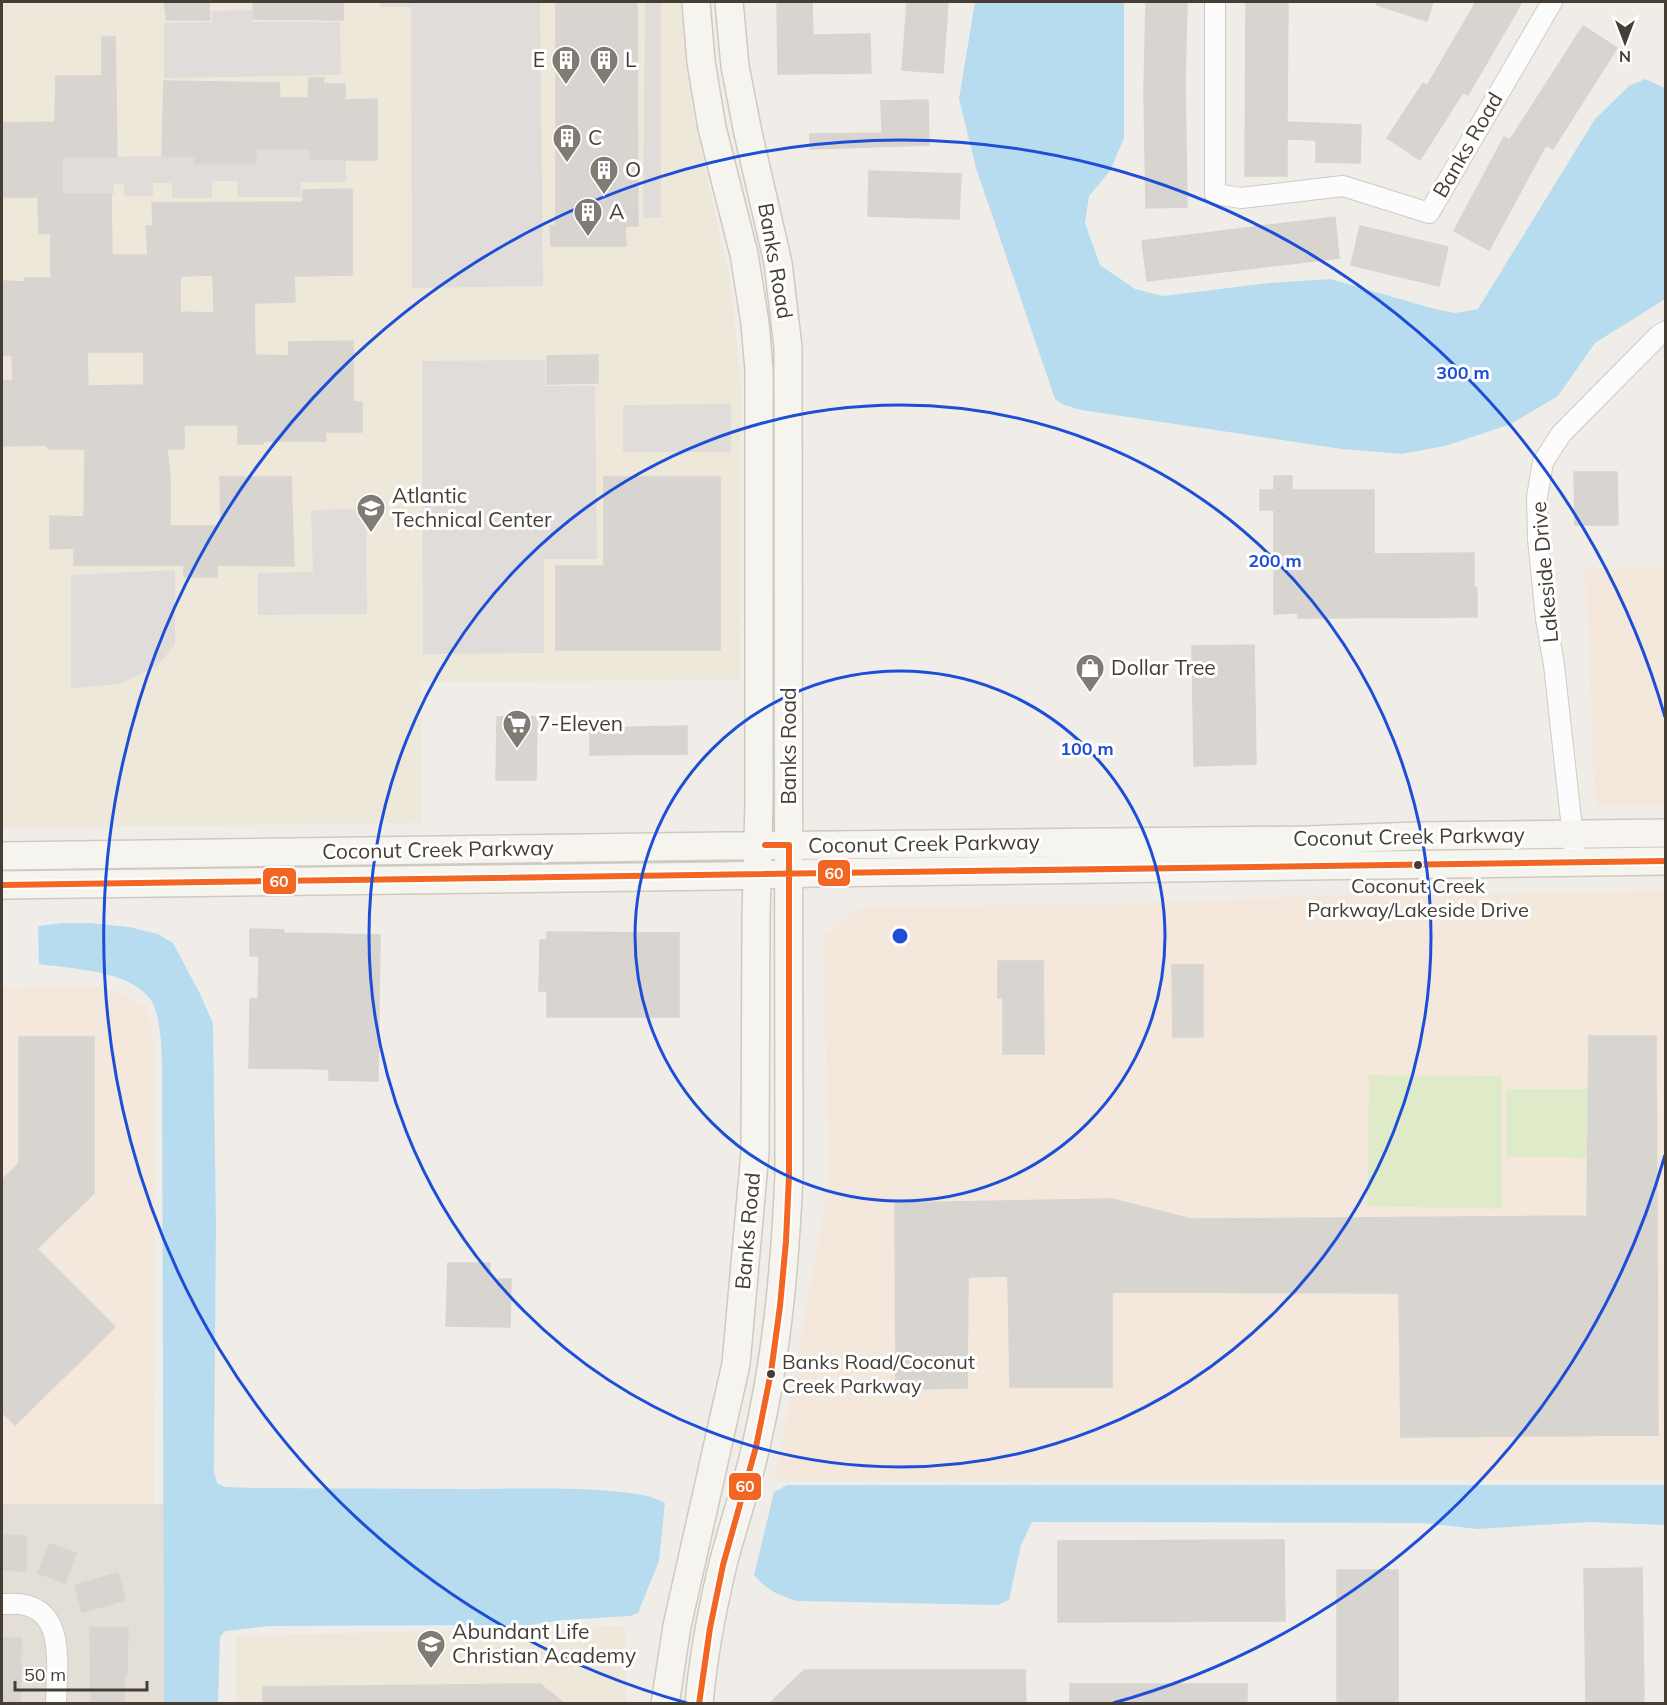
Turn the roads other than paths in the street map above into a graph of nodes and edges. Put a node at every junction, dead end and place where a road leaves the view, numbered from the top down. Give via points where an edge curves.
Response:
1 (696, 2) edge
2 (729, 2) edge
3 (1215, 2) edge
4 (1552, 2) edge
5 (1665, 331) edge
6 (1665, 833) edge
7 (1573, 834) junction
8 (758, 845) junction
9 (789, 845) junction
10 (2, 856) edge
11 (1665, 861) edge
12 (1575, 862) junction
13 (789, 873) junction
14 (757, 875) junction
15 (2, 885) edge
16 (2, 1604) edge
17 (56, 1704) edge
18 (665, 1704) edge
19 (699, 1704) edge

1 - 8 street, Banks Road via 712,128 744,254 759,370
2 - 9 street, Banks Road via 735,66 778,263 787,338
3 - 4 street, Banks Road via 1215,194 1241,198 1343,186 1429,213
5 - 7 street, Lakeside Drive via 1561,434 1543,462 1537,497 1538,539
6 - 7 street, Coconut Creek Parkway
7 - 9 street, Coconut Creek Parkway
7 - 12 street, Lakeside Drive
8 - 9 street, Coconut Creek Parkway
8 - 10 street, Coconut Creek Parkway
8 - 14 street, Banks Road
9 - 13 street, Banks Road
11 - 12 street, Coconut Creek Parkway
12 - 13 street, Coconut Creek Parkway
13 - 14 street, Coconut Creek Parkway
13 - 19 street, Banks Road via 789,1175 781,1295 756,1447 723,1564
14 - 15 street, Coconut Creek Parkway
14 - 18 street, Banks Road via 755,1152 736,1364 677,1626
16 - 17 street via 26,1605 45,1614 57,1639

